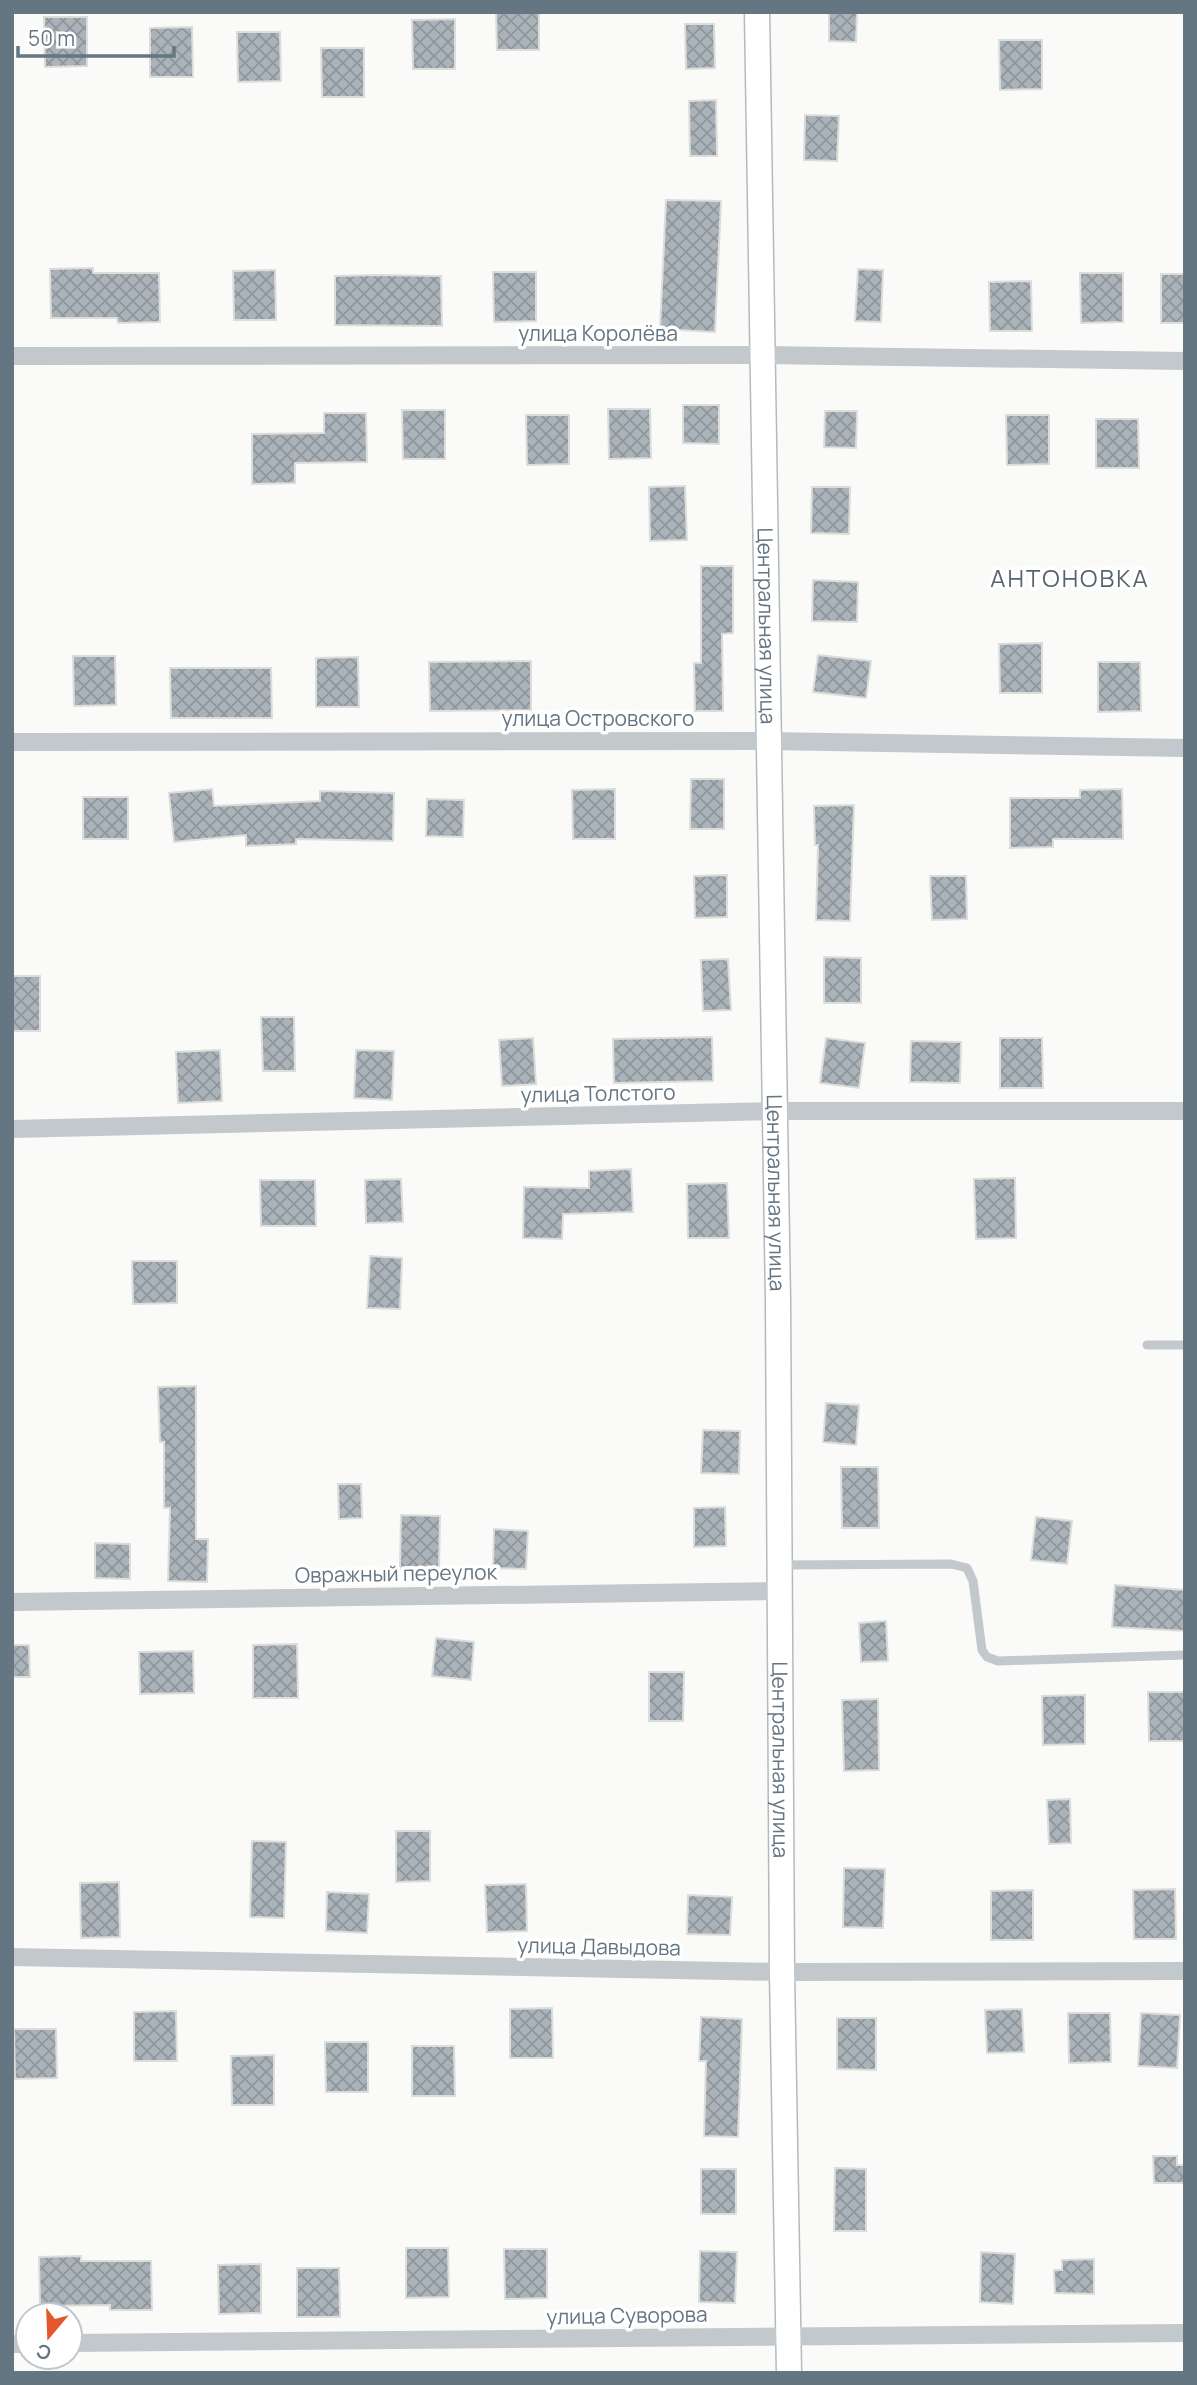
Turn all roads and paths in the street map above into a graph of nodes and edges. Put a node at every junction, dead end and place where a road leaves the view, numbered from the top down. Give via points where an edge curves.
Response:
1 (757, 12) edge
2 (763, 355) junction
3 (12, 356) edge
4 (1185, 361) edge
5 (769, 741) junction
6 (12, 742) edge
7 (1185, 748) edge
8 (775, 1111) junction
9 (1185, 1111) edge
10 (12, 1129) edge
11 (1147, 1345) dead end
12 (1185, 1345) edge
13 (781, 1565) junction
14 (780, 1591) junction
15 (12, 1602) edge
16 (1185, 1655) edge
17 (12, 1957) edge
18 (1185, 1971) edge
19 (782, 1972) junction
20 (1185, 2333) edge
21 (789, 2336) junction
22 (84, 2343) edge
23 (789, 2373) edge

1 - 2 street, Центральная улица
2 - 3 street, улица Королёва
2 - 4 street, улица Королёва
2 - 5 street, Центральная улица
5 - 6 street, улица Островского
5 - 7 street, улица Островского
5 - 8 street, Центральная улица
8 - 9 street, улица Толстого
8 - 10 street, улица Толстого
8 - 13 street, Центральная улица
11 - 12 lane
13 - 14 street, Центральная улица
13 - 16 lane via 951,1564 967,1569 973,1581 982,1650 998,1661
14 - 15 street, Овражный переулок
14 - 19 street, Центральная улица
17 - 19 street, улица Давыдова
18 - 19 street, улица Давыдова
19 - 21 street, Центральная улица
20 - 21 street, улица Суворова
21 - 22 street, улица Суворова
21 - 23 street, Центральная улица

